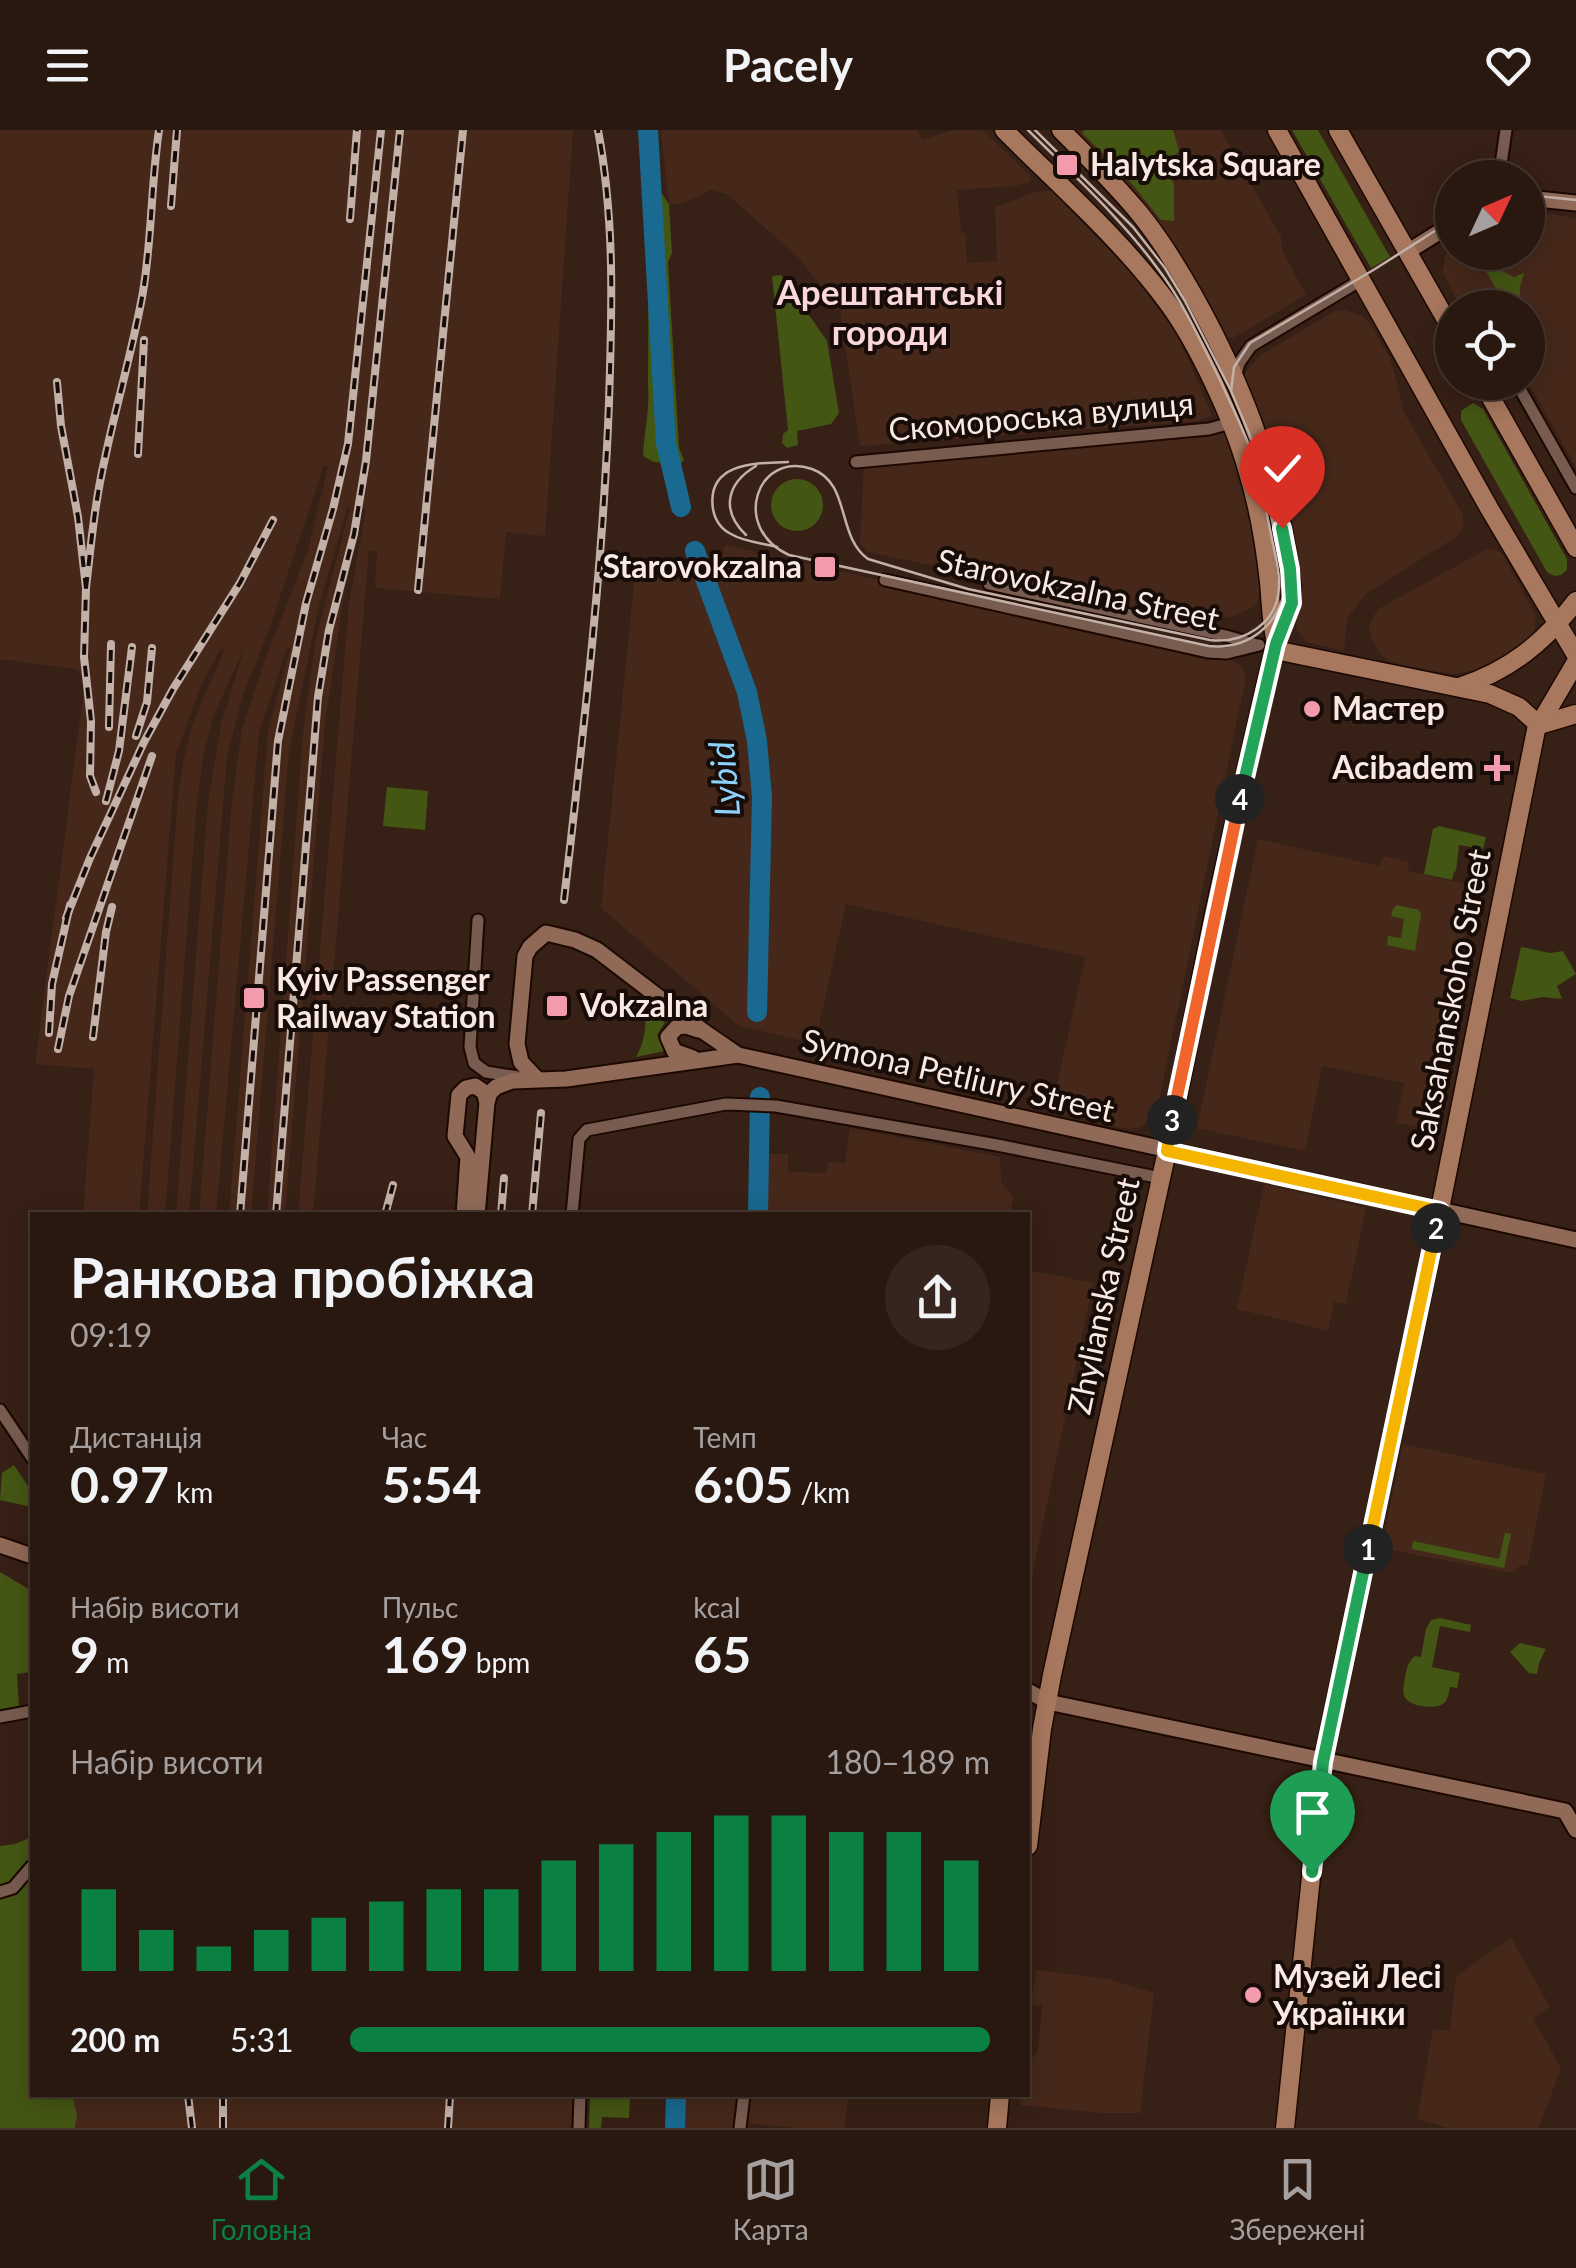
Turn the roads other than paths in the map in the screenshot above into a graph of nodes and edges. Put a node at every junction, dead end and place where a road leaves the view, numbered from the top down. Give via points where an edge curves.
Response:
1 (1004, 130) edge
2 (1061, 130) edge
3 (1277, 130) edge
4 (1338, 130) edge
5 (1506, 130) edge
6 (1502, 160) edge
7 (1545, 200) edge
8 (1576, 203) edge
9 (1435, 235) edge
10 (1408, 252) junction
11 (1362, 280) junction
12 (1434, 298) edge
13 (1235, 378) junction
14 (1492, 400) edge
15 (1526, 400) edge
16 (1231, 423) junction
17 (856, 462) dead end
18 (1576, 488) edge
19 (1576, 548) edge
20 (884, 580) dead end
21 (988, 584) dead end
22 (1576, 601) edge
23 (1558, 625) junction
24 (1270, 646) junction
25 (1576, 658) edge
26 (1459, 687) junction
27 (1576, 714) edge
28 (1538, 725) junction
29 (478, 920) dead end
30 (703, 1031) junction
31 (738, 1055) junction
32 (702, 1060) junction
33 (529, 1078) junction
34 (487, 1102) junction
35 (483, 1138) junction
36 (464, 1148) junction
37 (1167, 1151) junction
38 (1161, 1178) junction
39 (1440, 1211) junction
40 (464, 1212) edge
41 (477, 1212) edge
42 (572, 1212) edge
43 (1576, 1240) edge
44 (0, 1410) edge
45 (30, 1455) edge
46 (0, 1544) edge
47 (30, 1556) edge
48 (1030, 1692) edge
49 (1048, 1702) junction
50 (1030, 1704) edge
51 (30, 1712) edge
52 (0, 1717) edge
53 (1323, 1762) junction
54 (1576, 1830) edge
55 (1030, 1832) edge
56 (30, 1868) edge
57 (0, 1892) edge
58 (580, 2097) edge
59 (744, 2097) edge
60 (1000, 2097) edge
61 (580, 2128) edge
62 (740, 2128) edge
63 (996, 2128) edge
64 (1285, 2128) edge

1 - 16 main road, Zhylianska Street via 1160,292
2 - 13 main road, Zhylianska Street via 1140,215 1181,272
3 - 11 main road
4 - 10 main road
5 - 6 street
7 - 8 main road
9 - 10 main road
10 - 12 main road
11 - 13 street via 1251,346
11 - 23 main road
13 - 24 main road, Zhylianska Street via 1270,472 1290,569 1292,603
14 - 19 main road
15 - 18 street
16 - 17 street, Скомороська вулиця
16 - 24 main road, Zhylianska Street via 1260,528
20 - 24 street, Starovokzalna Street via 1208,652
21 - 24 street, Starovokzalna Street
22 - 23 main road
23 - 25 main road
23 - 26 main road via 1515,661
24 - 26 main road, Starovokzalna Street
24 - 37 main road, Zhylianska Street
25 - 28 main road, Saksahanskoho Street
26 - 28 main road, Starovokzalna Street via 1512,702
27 - 28 main road
28 - 39 main road, Saksahanskoho Street
29 - 33 street via 474,1063 486,1072
30 - 31 main road
30 - 32 main road via 677,1027 668,1038 674,1052
30 - 33 main road via 598,950 546,933 525,956 517,1044
31 - 32 main road
31 - 37 main road, Symona Petliury Street
32 - 33 main road
33 - 34 main road via 496,1087
34 - 35 main road
34 - 36 main road via 476,1086 459,1095 455,1136
35 - 36 main road via 478,1147
35 - 41 main road
36 - 40 main road
37 - 38 main road, Zhylianska Street
37 - 39 main road, Symona Petliury Street
38 - 42 street, Symona Petliury Street via 776,1106 726,1104 587,1130 579,1139
38 - 49 main road, Zhylianska Street
39 - 43 main road, Symona Petliury Street
39 - 53 main road, Saksahanskoho Street
44 - 45 street
46 - 47 main road
48 - 49 main road
49 - 50 main road
49 - 53 main road
49 - 55 main road, Zhylianska Street
51 - 52 street
53 - 54 main road via 1569,1807
53 - 64 main road, Saksahanskoho Street
56 - 57 street
58 - 61 street
59 - 62 street
60 - 63 main road

